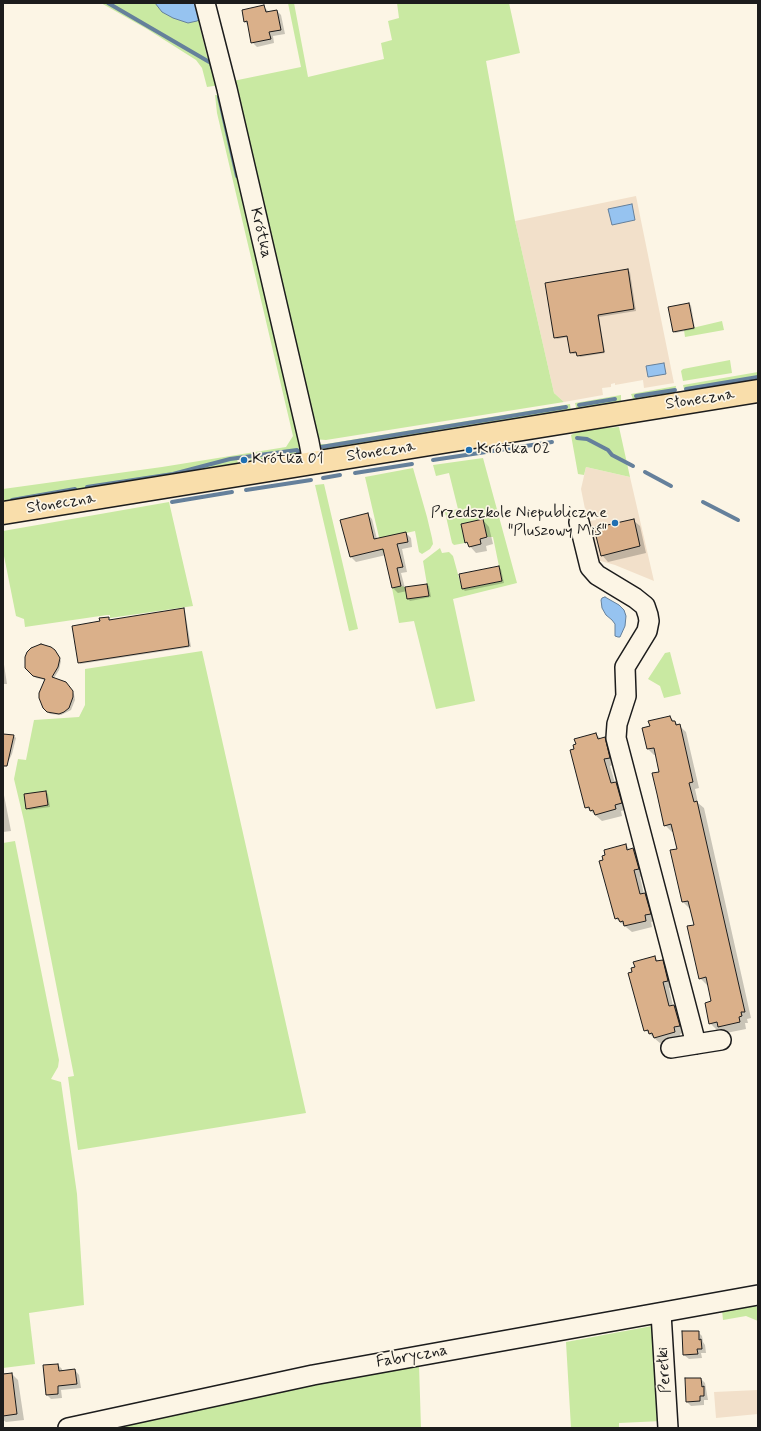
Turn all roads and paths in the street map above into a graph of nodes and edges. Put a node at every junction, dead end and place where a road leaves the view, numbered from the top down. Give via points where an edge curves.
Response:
1 (205, 3) edge
2 (758, 391) edge
3 (313, 463) junction
4 (3, 513) edge
5 (579, 522) dead end
6 (721, 1040) dead end
7 (696, 1044) junction
8 (671, 1048) dead end
9 (758, 1295) edge
10 (660, 1313) junction
11 (68, 1428) edge
12 (668, 1428) edge

1 - 3 street, Krótka
2 - 3 main road, Słoneczna
3 - 4 main road, Słoneczna
5 - 7 street via 590,567 597,575 645,606 648,615 647,631 625,667 626,696 617,724 616,738
6 - 7 street
7 - 8 street
9 - 10 street, Fabryczna
10 - 11 street, Fabryczna via 313,1375
10 - 12 street, Perełki

